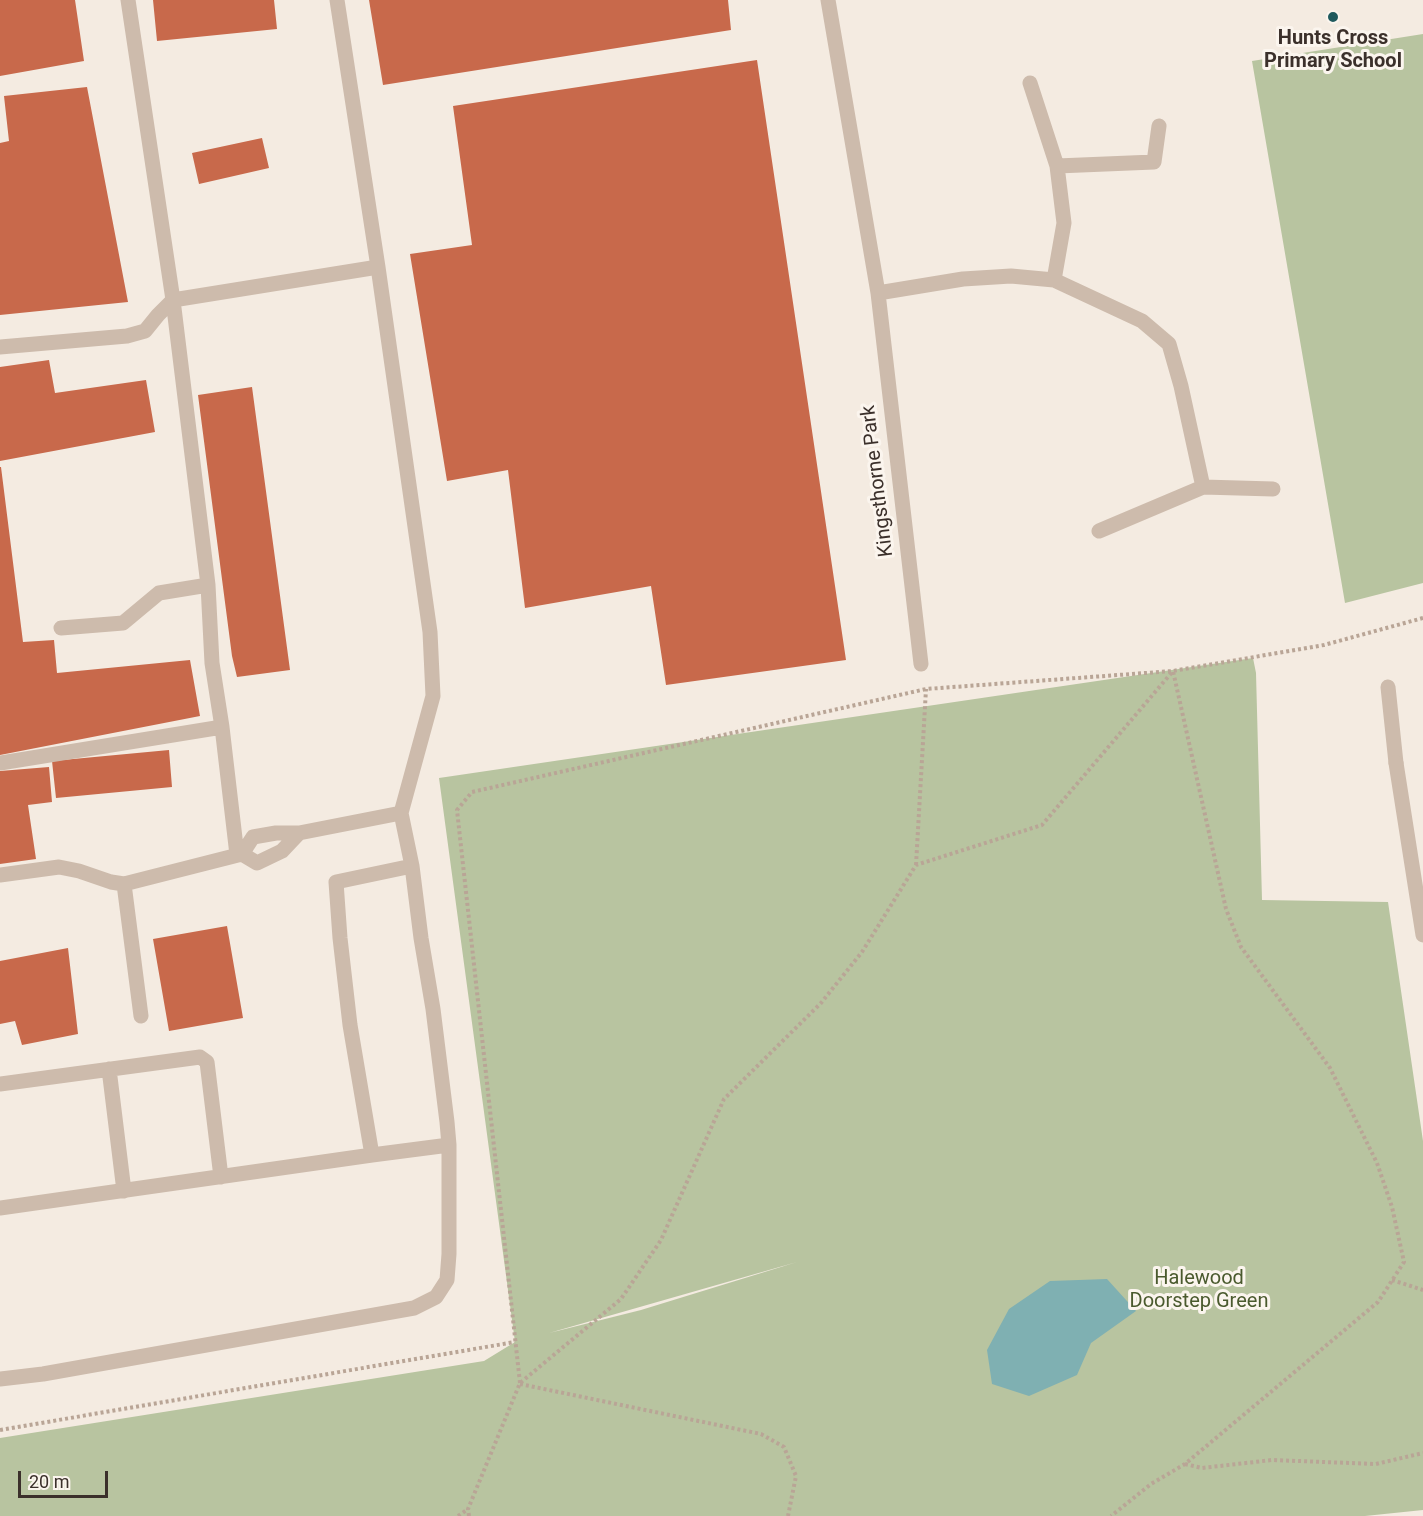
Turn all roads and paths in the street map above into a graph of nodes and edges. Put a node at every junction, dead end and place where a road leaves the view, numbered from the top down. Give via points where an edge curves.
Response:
1 (128, 0) edge
2 (338, 0) edge
3 (828, 0) edge
4 (1030, 83) dead end
5 (1159, 126) dead end
6 (1057, 166) junction
7 (378, 267) junction
8 (1054, 280) junction
9 (878, 293) junction
10 (173, 300) junction
11 (0, 347) edge
12 (1203, 487) junction
13 (1273, 489) dead end
14 (1099, 531) dead end
15 (208, 585) junction
16 (1423, 618) edge
17 (61, 628) dead end
18 (921, 664) dead end
19 (1173, 671) junction
20 (1388, 687) dead end
21 (926, 689) junction
22 (222, 728) junction
23 (0, 763) edge
24 (401, 813) junction
25 (299, 833) junction
26 (240, 855) junction
27 (916, 865) junction
28 (412, 866) junction
29 (0, 875) edge
30 (124, 884) junction
31 (1419, 886) edge
32 (1423, 935) edge
33 (141, 1016) dead end
34 (109, 1069) junction
35 (0, 1084) edge
36 (449, 1145) junction
37 (372, 1155) junction
38 (221, 1177) junction
39 (124, 1191) junction
40 (0, 1208) edge
41 (1392, 1280) junction
42 (1423, 1290) edge
43 (515, 1342) junction
44 (0, 1379) edge
45 (520, 1383) junction
46 (0, 1430) edge
47 (1423, 1453) edge
48 (1185, 1464) junction
49 (468, 1509) junction
50 (458, 1516) edge
51 (469, 1516) edge
52 (788, 1516) edge
53 (1111, 1516) edge

1 - 10 street
2 - 7 street
3 - 9 street, Kingsthorne Park
4 - 6 street
5 - 6 street via 1154,162
6 - 8 street via 1064,223
7 - 10 street
7 - 24 street via 430,632 433,696
8 - 9 street via 1011,276 963,279
8 - 12 street via 1142,321 1170,344
9 - 18 street, Kingsthorne Park
10 - 11 street via 145,331 127,336
10 - 15 street
12 - 13 street
12 - 14 street
15 - 17 street via 159,593 123,622
15 - 22 street
16 - 19 path via 1324,645
19 - 21 path
19 - 27 path via 1042,825
19 - 41 path via 1226,909 1241,946 1330,1068 1377,1163 1404,1262
20 - 31 street via 1396,763
21 - 27 path
21 - 43 path via 472,792 457,810
22 - 23 street
22 - 26 street
24 - 25 street
24 - 28 street
25 - 26 street via 253,837
25 - 26 street via 282,851 257,864
26 - 30 street
27 - 45 path via 862,952 821,1003 724,1099 661,1240 621,1299
28 - 36 street
28 - 37 street via 336,882 350,1025
29 - 30 street via 59,867
30 - 33 street
31 - 32 street
34 - 35 street
34 - 38 street via 200,1057 207,1062
34 - 39 street
36 - 37 street
36 - 44 street via 447,1280 436,1297 414,1308
37 - 38 street
38 - 39 street
39 - 40 street
41 - 42 path
41 - 48 path via 1378,1302
43 - 45 path
43 - 46 path
45 - 49 path
45 - 52 path via 761,1434 784,1447 796,1476
47 - 48 path via 1376,1464 1272,1460 1202,1468
48 - 53 path via 1151,1484
49 - 50 path
49 - 51 path

